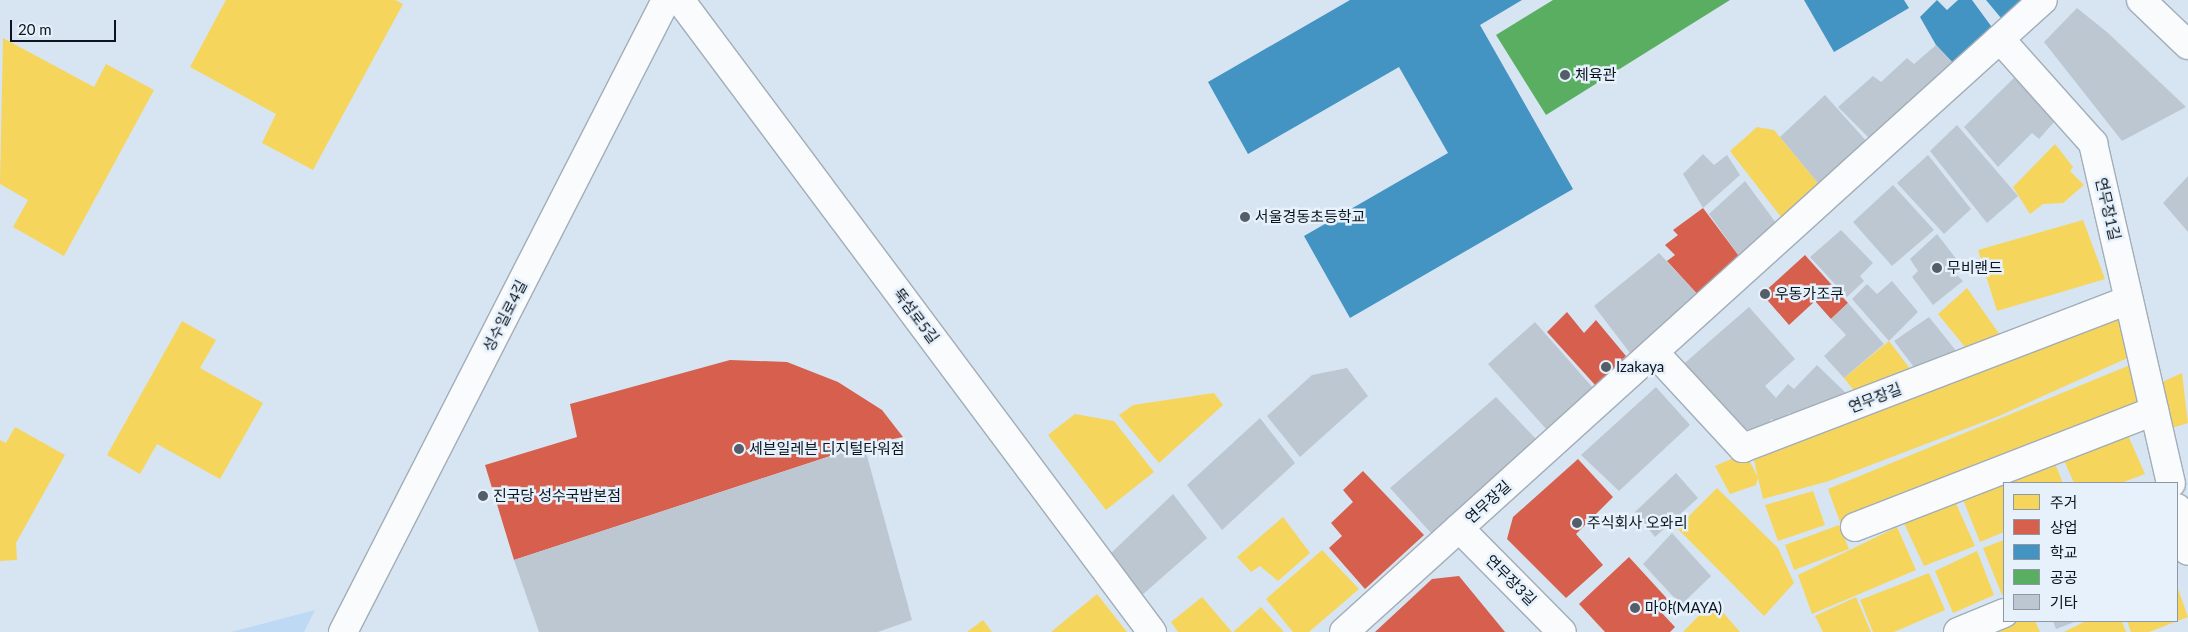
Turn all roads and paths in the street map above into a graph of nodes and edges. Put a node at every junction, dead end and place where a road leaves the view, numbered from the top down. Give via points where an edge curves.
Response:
1 (666, 0) edge
2 (680, 0) edge
3 (2043, 0) edge
4 (2141, 0) edge
5 (2000, 39) junction
6 (2188, 45) edge
7 (2129, 300) junction
8 (1654, 352) junction
9 (2154, 412) junction
10 (2171, 482) edge
11 (2178, 514) edge
12 (1855, 527) dead end
13 (1460, 528) junction
14 (2183, 545) edge
15 (2003, 613) edge
16 (343, 632) edge
17 (1152, 632) edge
18 (1344, 632) edge
19 (1562, 632) edge
20 (1958, 632) edge

1 - 16 street, 성수일로4길
2 - 17 street, 뚝섬로5길
3 - 5 street, 연무장길
4 - 6 street
5 - 7 street, 연무장1길 via 2093,143
5 - 8 street, 연무장길
7 - 8 street, 연무장길 via 1743,448
7 - 9 street, 연무장1길
8 - 13 street, 연무장길
9 - 10 street, 연무장1길
9 - 12 street
11 - 14 street
13 - 18 street, 연무장길
13 - 19 street, 연무장3길
15 - 20 street

